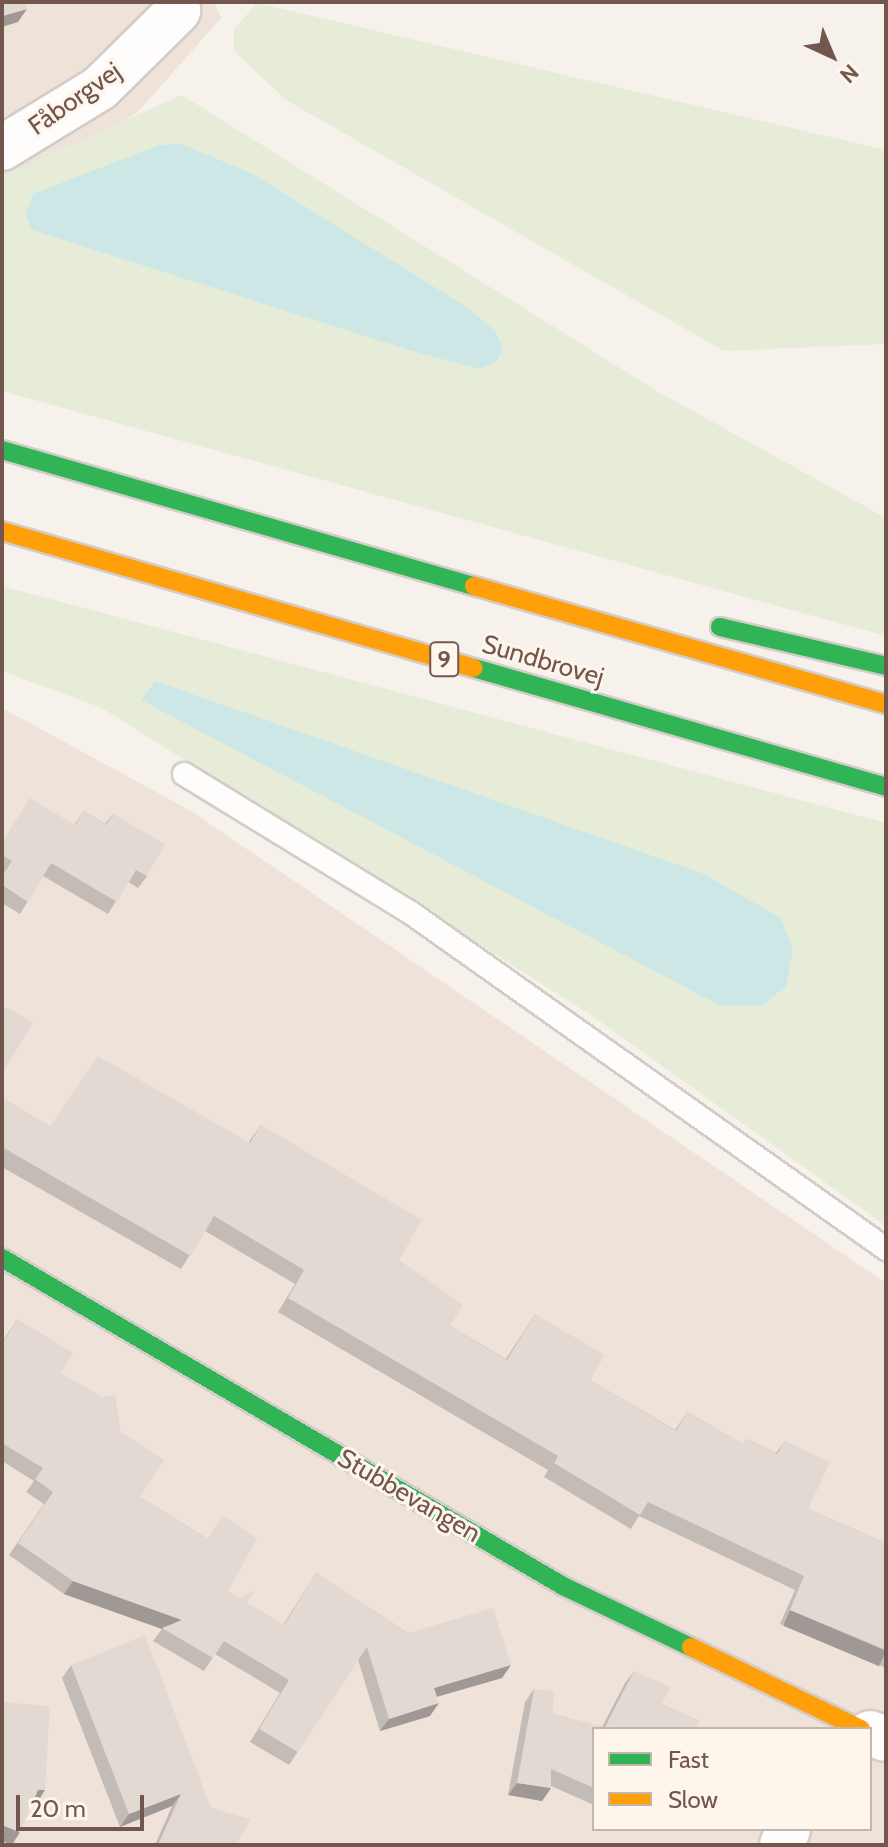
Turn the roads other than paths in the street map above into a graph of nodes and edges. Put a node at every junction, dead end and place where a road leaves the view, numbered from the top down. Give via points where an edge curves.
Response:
1 (178, 11) dead end
2 (2, 148) edge
3 (2, 450) edge
4 (273, 525) junction
5 (2, 531) edge
6 (613, 603) dead end
7 (705, 624) dead end
8 (886, 666) edge
9 (886, 704) edge
10 (184, 774) dead end
11 (886, 787) edge
12 (886, 1249) edge
13 (2, 1258) edge
14 (836, 1724) edge

1 - 2 street, Fåborgvej via 100,88
3 - 4 main road, Sundbrovej
4 - 6 main road
4 - 9 main road, Sundbrovej
5 - 11 main road, Sundbrovej / 9
7 - 8 main road
10 - 12 lane via 411,913
13 - 14 main road, Stubbevangen via 563,1586

